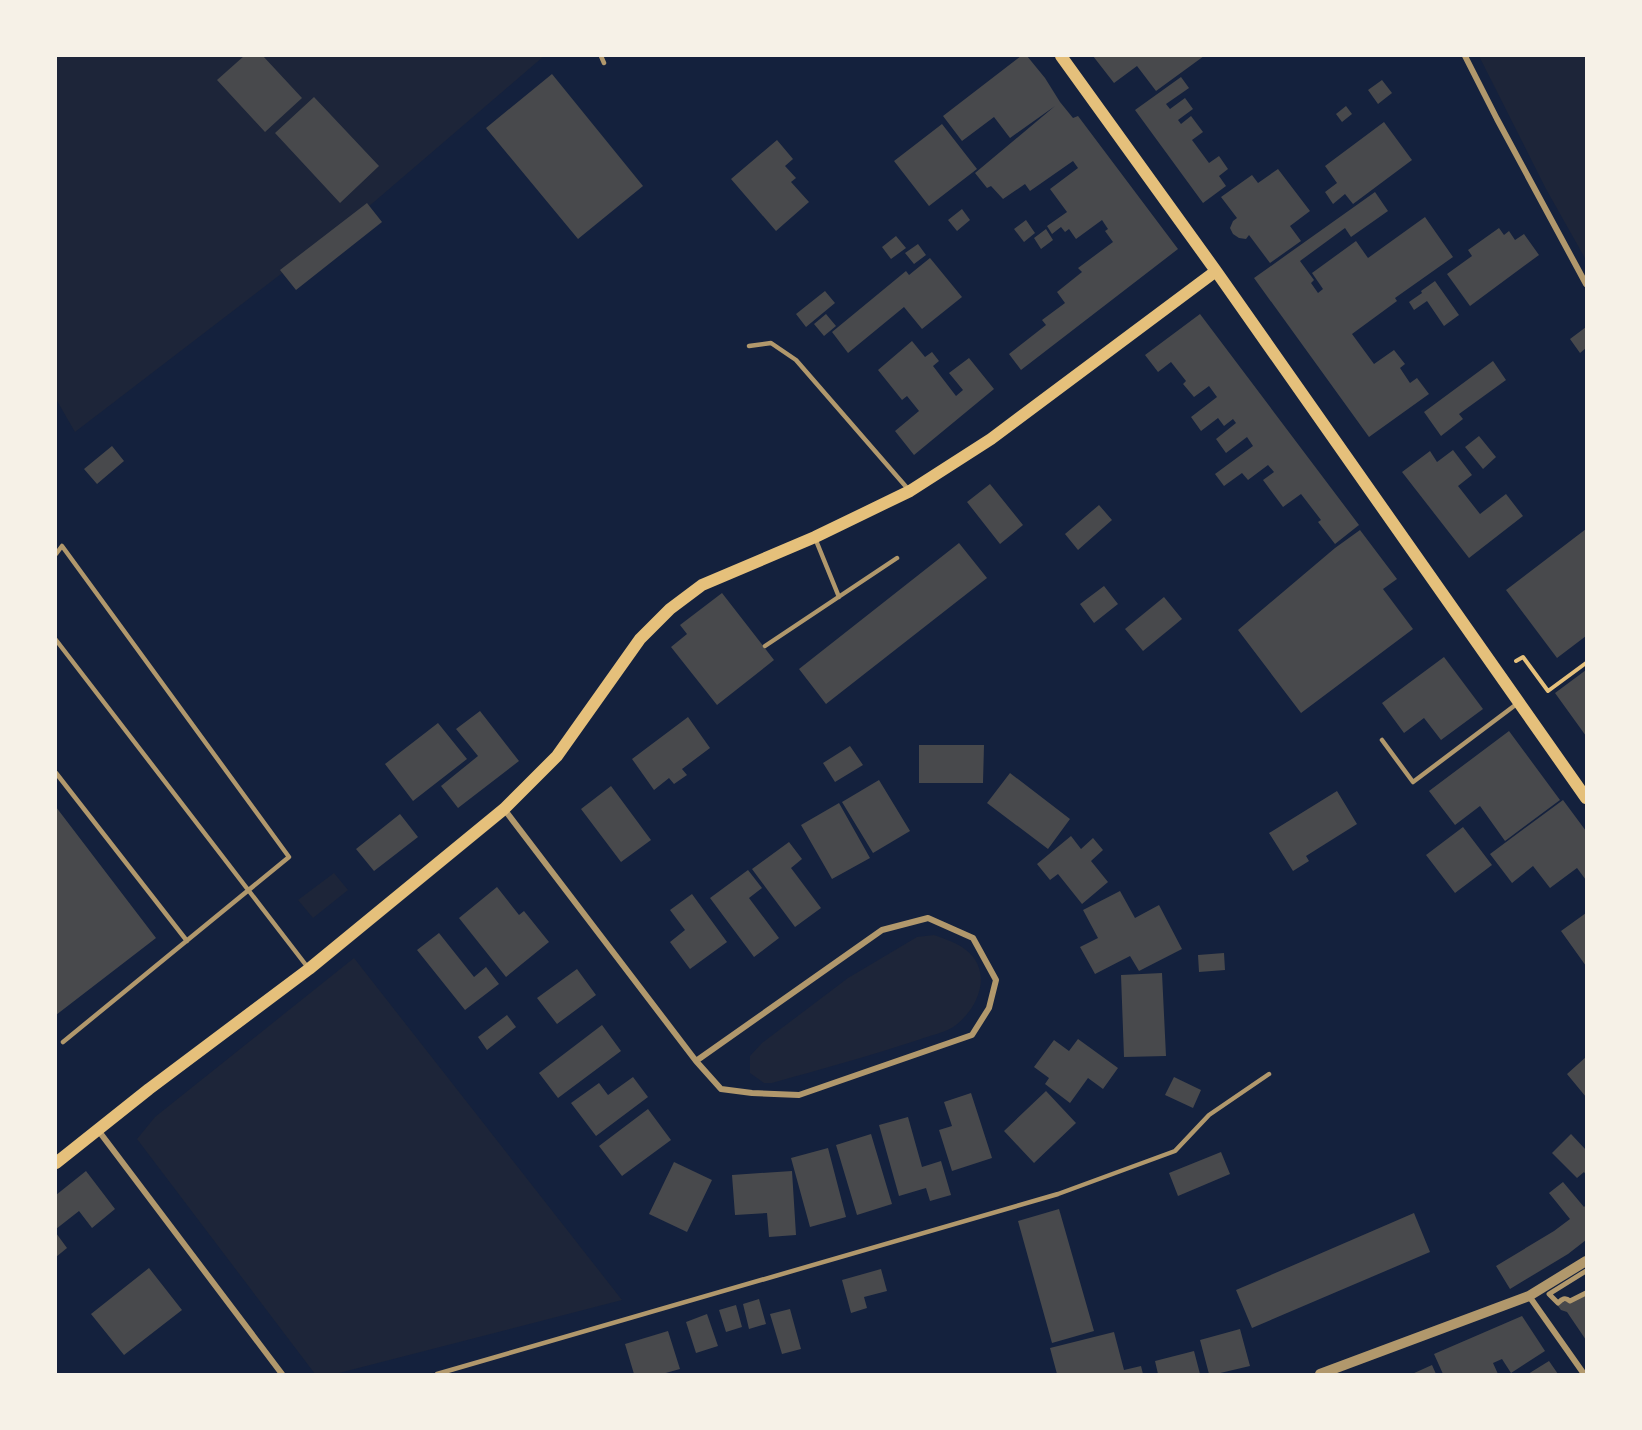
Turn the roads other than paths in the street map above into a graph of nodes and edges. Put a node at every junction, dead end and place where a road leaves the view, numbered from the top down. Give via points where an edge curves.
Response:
1 (602, 56) edge
2 (1061, 56) edge
3 (1466, 56) edge
4 (604, 63) dead end
5 (1216, 271) junction
6 (1587, 284) edge
7 (749, 345) dead end
8 (910, 491) junction
9 (815, 537) junction
10 (56, 554) edge
11 (897, 558) dead end
12 (839, 597) junction
13 (56, 640) edge
14 (765, 646) dead end
15 (1519, 702) junction
16 (1382, 740) dead end
17 (56, 772) edge
18 (1587, 798) edge
19 (504, 809) junction
20 (248, 891) junction
21 (187, 941) junction
22 (309, 969) junction
23 (63, 1042) dead end
24 (696, 1061) junction
25 (1269, 1074) dead end
26 (98, 1130) junction
27 (56, 1163) edge
28 (1587, 1261) edge
29 (1587, 1270) edge
30 (1587, 1293) edge
31 (1529, 1296) junction
32 (282, 1374) edge
33 (437, 1374) edge
34 (1320, 1374) edge
35 (1584, 1374) edge

1 - 4 lane
2 - 5 main road
3 - 6 street
5 - 8 main road via 991,439
5 - 15 main road
7 - 8 lane via 771,343 796,360
8 - 9 main road
9 - 12 lane
9 - 19 main road via 702,585 670,609 640,639 557,756
10 - 20 lane via 62,546 289,857
11 - 12 lane
12 - 14 lane
13 - 20 lane
15 - 16 lane via 1413,782
15 - 18 main road
17 - 21 lane
19 - 22 main road
19 - 24 street
20 - 21 lane
20 - 22 lane
21 - 23 lane
22 - 26 main road
24 - 24 street via 721,1089 799,1095 972,1035 989,1008 996,980 973,938 928,918 882,930
25 - 33 lane via 1209,1115 1175,1151 1058,1194
26 - 27 main road
26 - 32 street
28 - 31 street
29 - 30 street via 1549,1294 1558,1303
31 - 34 street
31 - 35 street

